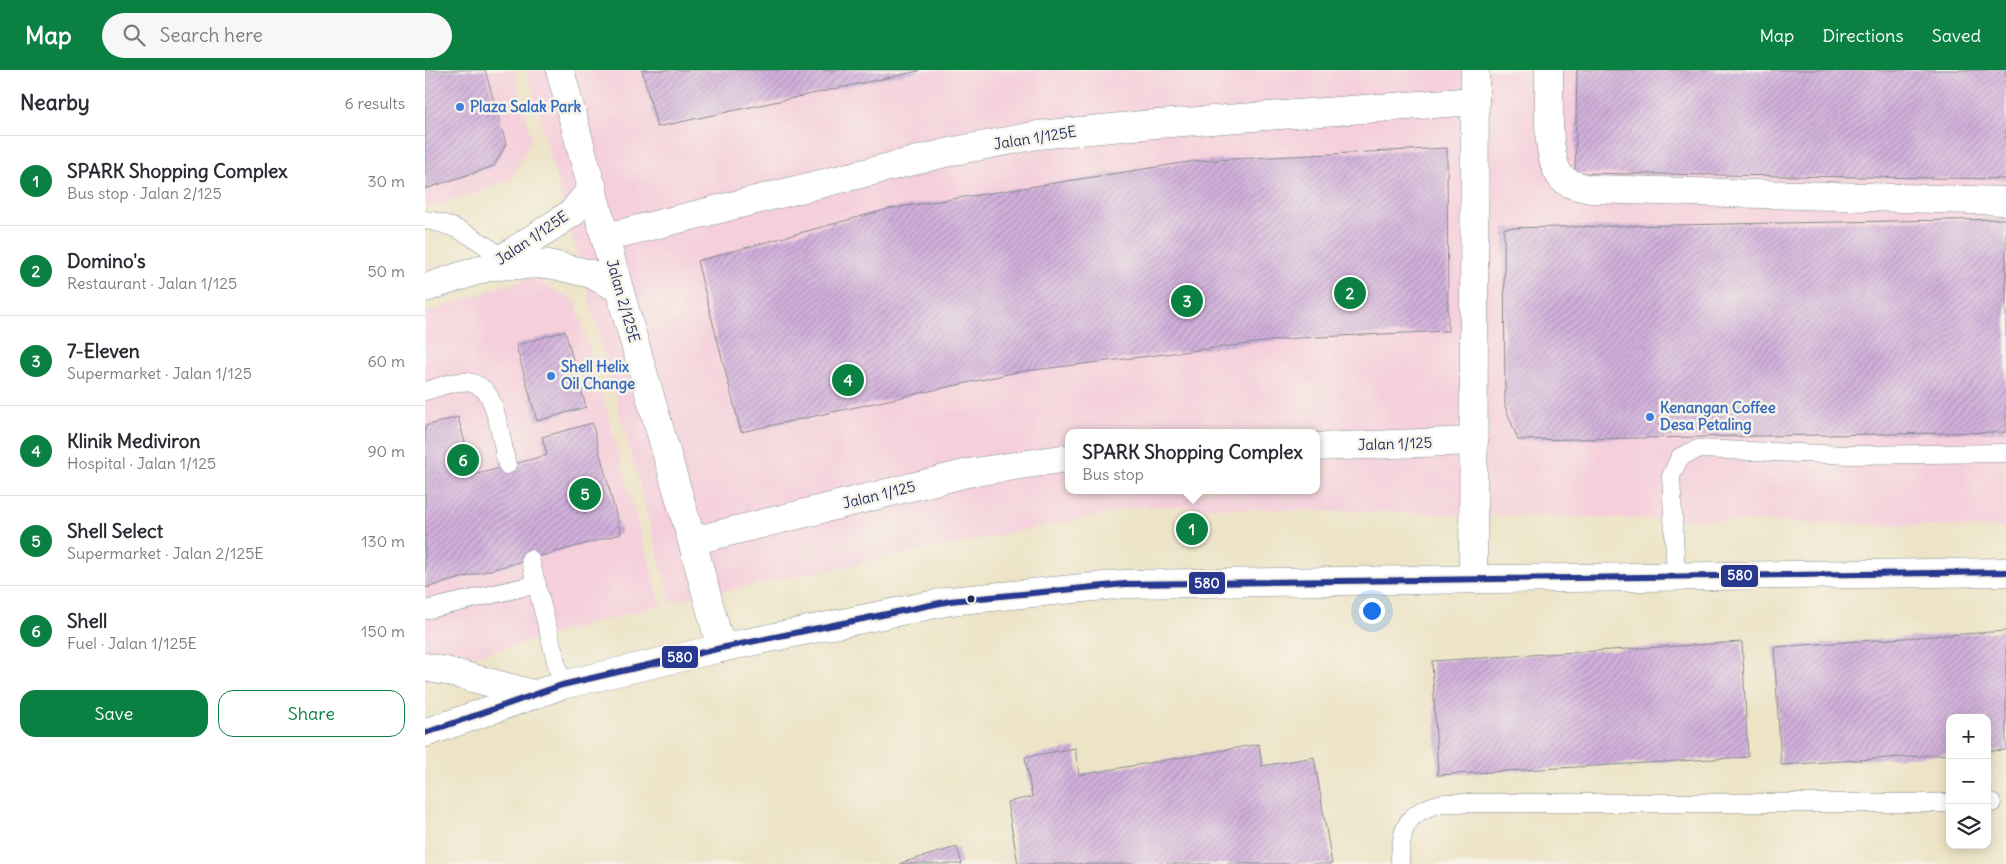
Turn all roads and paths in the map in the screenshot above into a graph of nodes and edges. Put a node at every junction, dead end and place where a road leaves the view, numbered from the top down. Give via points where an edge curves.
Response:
1 (560, 70) edge
2 (1475, 70) edge
3 (1549, 70) edge
4 (1475, 101) junction
5 (593, 187) junction
6 (2006, 201) edge
7 (425, 220) edge
8 (606, 237) junction
9 (496, 262) junction
10 (425, 288) edge
11 (619, 289) junction
12 (425, 391) edge
13 (1474, 440) junction
14 (1320, 447) edge
15 (2006, 453) edge
16 (1065, 458) edge
17 (507, 465) dead end
18 (692, 541) junction
19 (530, 559) dead end
20 (2006, 572) edge
21 (1675, 576) junction
22 (1473, 579) junction
23 (537, 584) junction
24 (425, 610) edge
25 (721, 648) junction
26 (425, 667) edge
27 (562, 685) junction
28 (533, 694) junction
29 (425, 733) edge
30 (1946, 803) edge
31 (1401, 864) edge

1 - 5 street, Jalan 2/125E
2 - 4 street
3 - 6 street via 1554,164 1562,178 1576,186
4 - 8 street, Jalan 1/125E via 1038,134
4 - 13 street
5 - 8 street, Jalan 2/125E
5 - 9 street, Jalan 1/125E via 572,212
7 - 9 lane via 459,230 484,244
8 - 11 street, Jalan 2/125E
9 - 10 street, Jalan 1/125E
9 - 11 street, Jalan 1/125E via 549,264 591,274
11 - 18 street, Jalan 2/125E
12 - 17 lane via 467,382 483,389 492,404
13 - 14 street, Jalan 1/125
13 - 22 street
15 - 21 lane via 1850,455 1699,449 1680,457 1671,476
16 - 18 street, Jalan 1/125 via 968,473
18 - 25 street, Jalan 2/125E
19 - 23 lane
20 - 21 street
21 - 22 street
22 - 25 street via 1125,584 950,601
23 - 24 lane
23 - 27 lane
25 - 27 street
26 - 28 street
27 - 28 street
28 - 29 street
30 - 31 lane via 1443,803 1413,815 1404,829 1400,845

